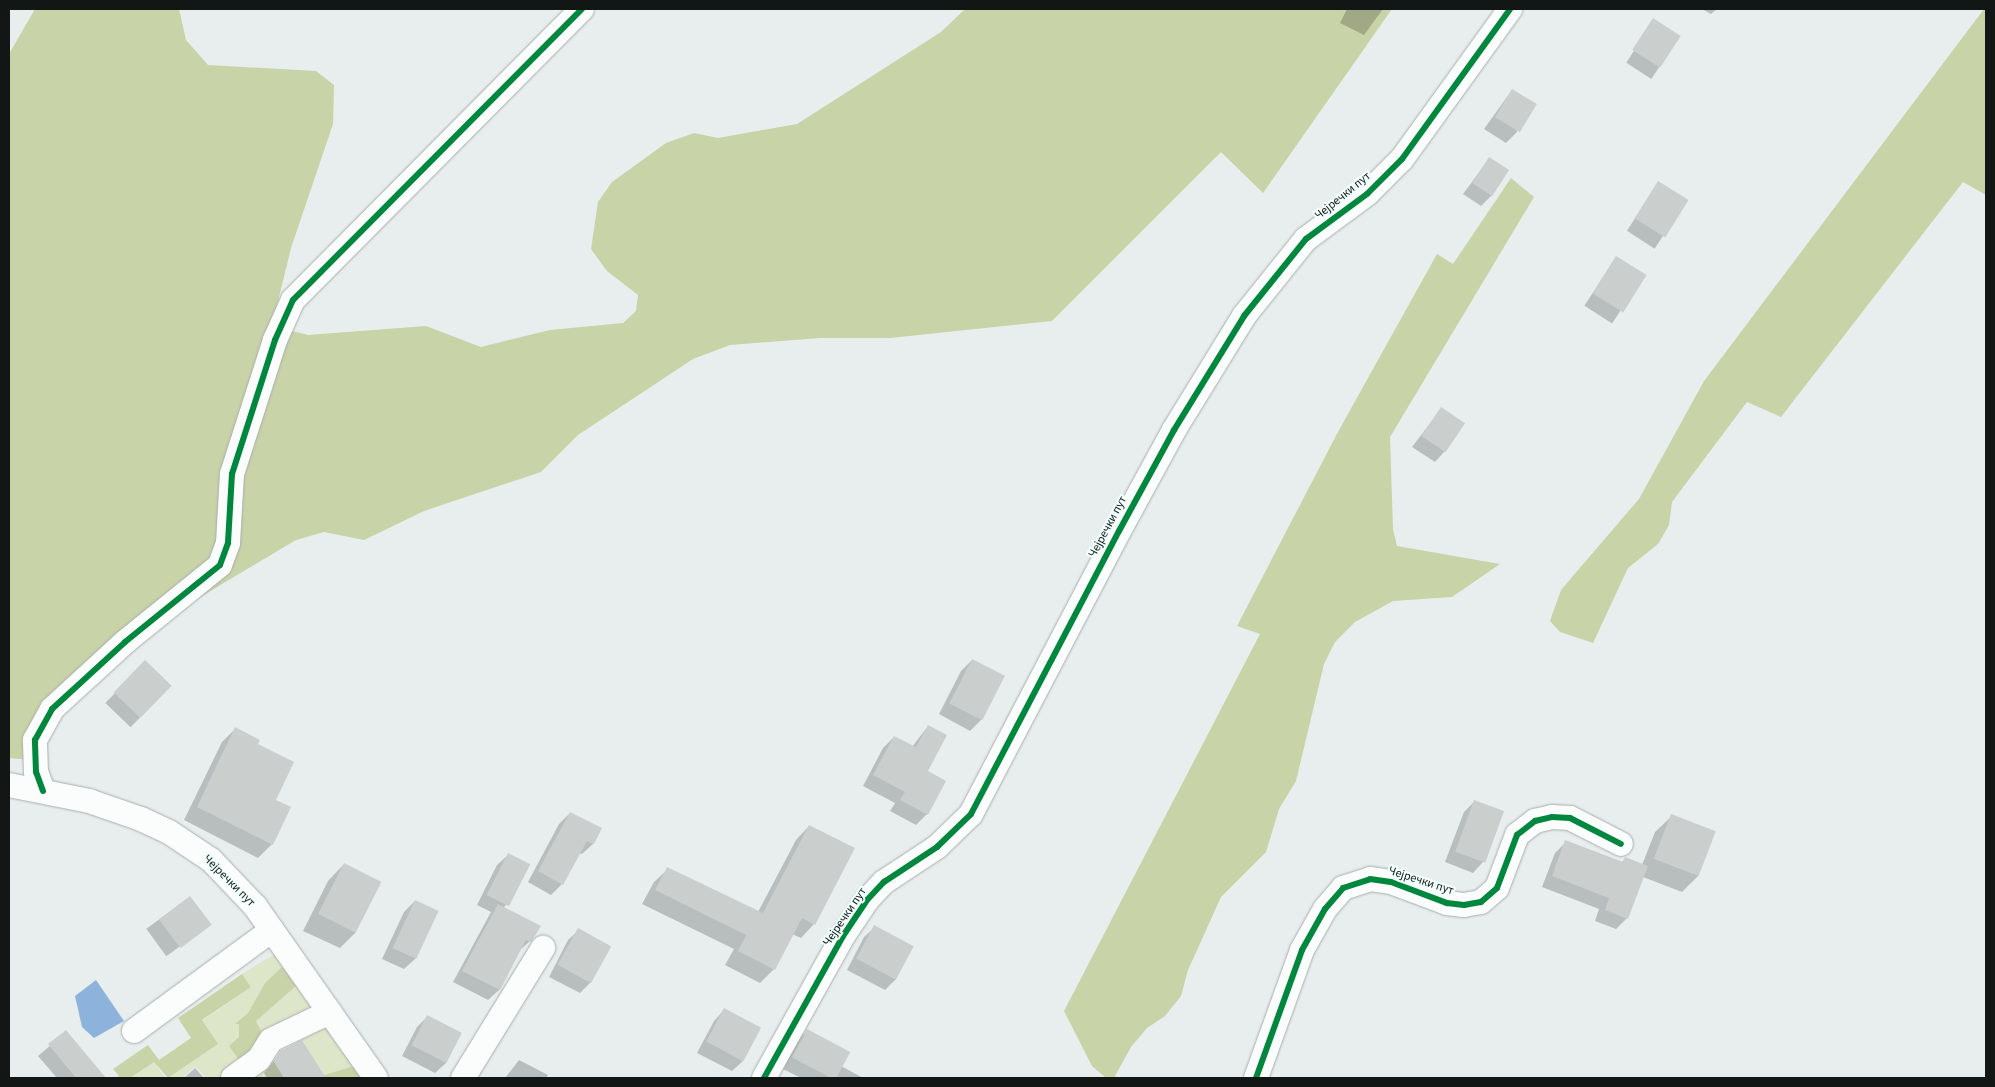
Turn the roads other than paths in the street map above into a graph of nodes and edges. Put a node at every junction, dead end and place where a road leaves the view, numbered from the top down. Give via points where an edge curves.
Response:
1 (582, 9) edge
2 (1510, 9) edge
3 (9, 785) edge
4 (43, 791) junction
5 (1621, 844) dead end
6 (272, 930) junction
7 (544, 948) dead end
8 (330, 1012) junction
9 (134, 1031) dead end
10 (233, 1078) edge
11 (376, 1078) edge
12 (463, 1078) edge
13 (764, 1078) edge
14 (1256, 1078) edge

1 - 4 street via 293,300 272,347 234,466 228,543 220,565 125,642 52,709 35,740 36,772
2 - 13 street, Чејречки пут via 1402,159 1367,194 1306,239 1244,316 1174,430 971,814 943,842 884,882 867,900 843,936
3 - 4 street, Чејречки пут
4 - 6 street, Чејречки пут via 89,800 168,832 211,860 255,906
5 - 14 street, Чејречки пут via 1570,818 1552,817 1535,821 1517,835 1497,888 1481,902 1464,906 1448,903 1391,882 1370,879 1343,888 1325,910 1302,950
6 - 8 street, Чејречки пут
6 - 9 street
7 - 12 street
8 - 10 street via 271,1040 259,1060
8 - 11 street, Чејречки пут

